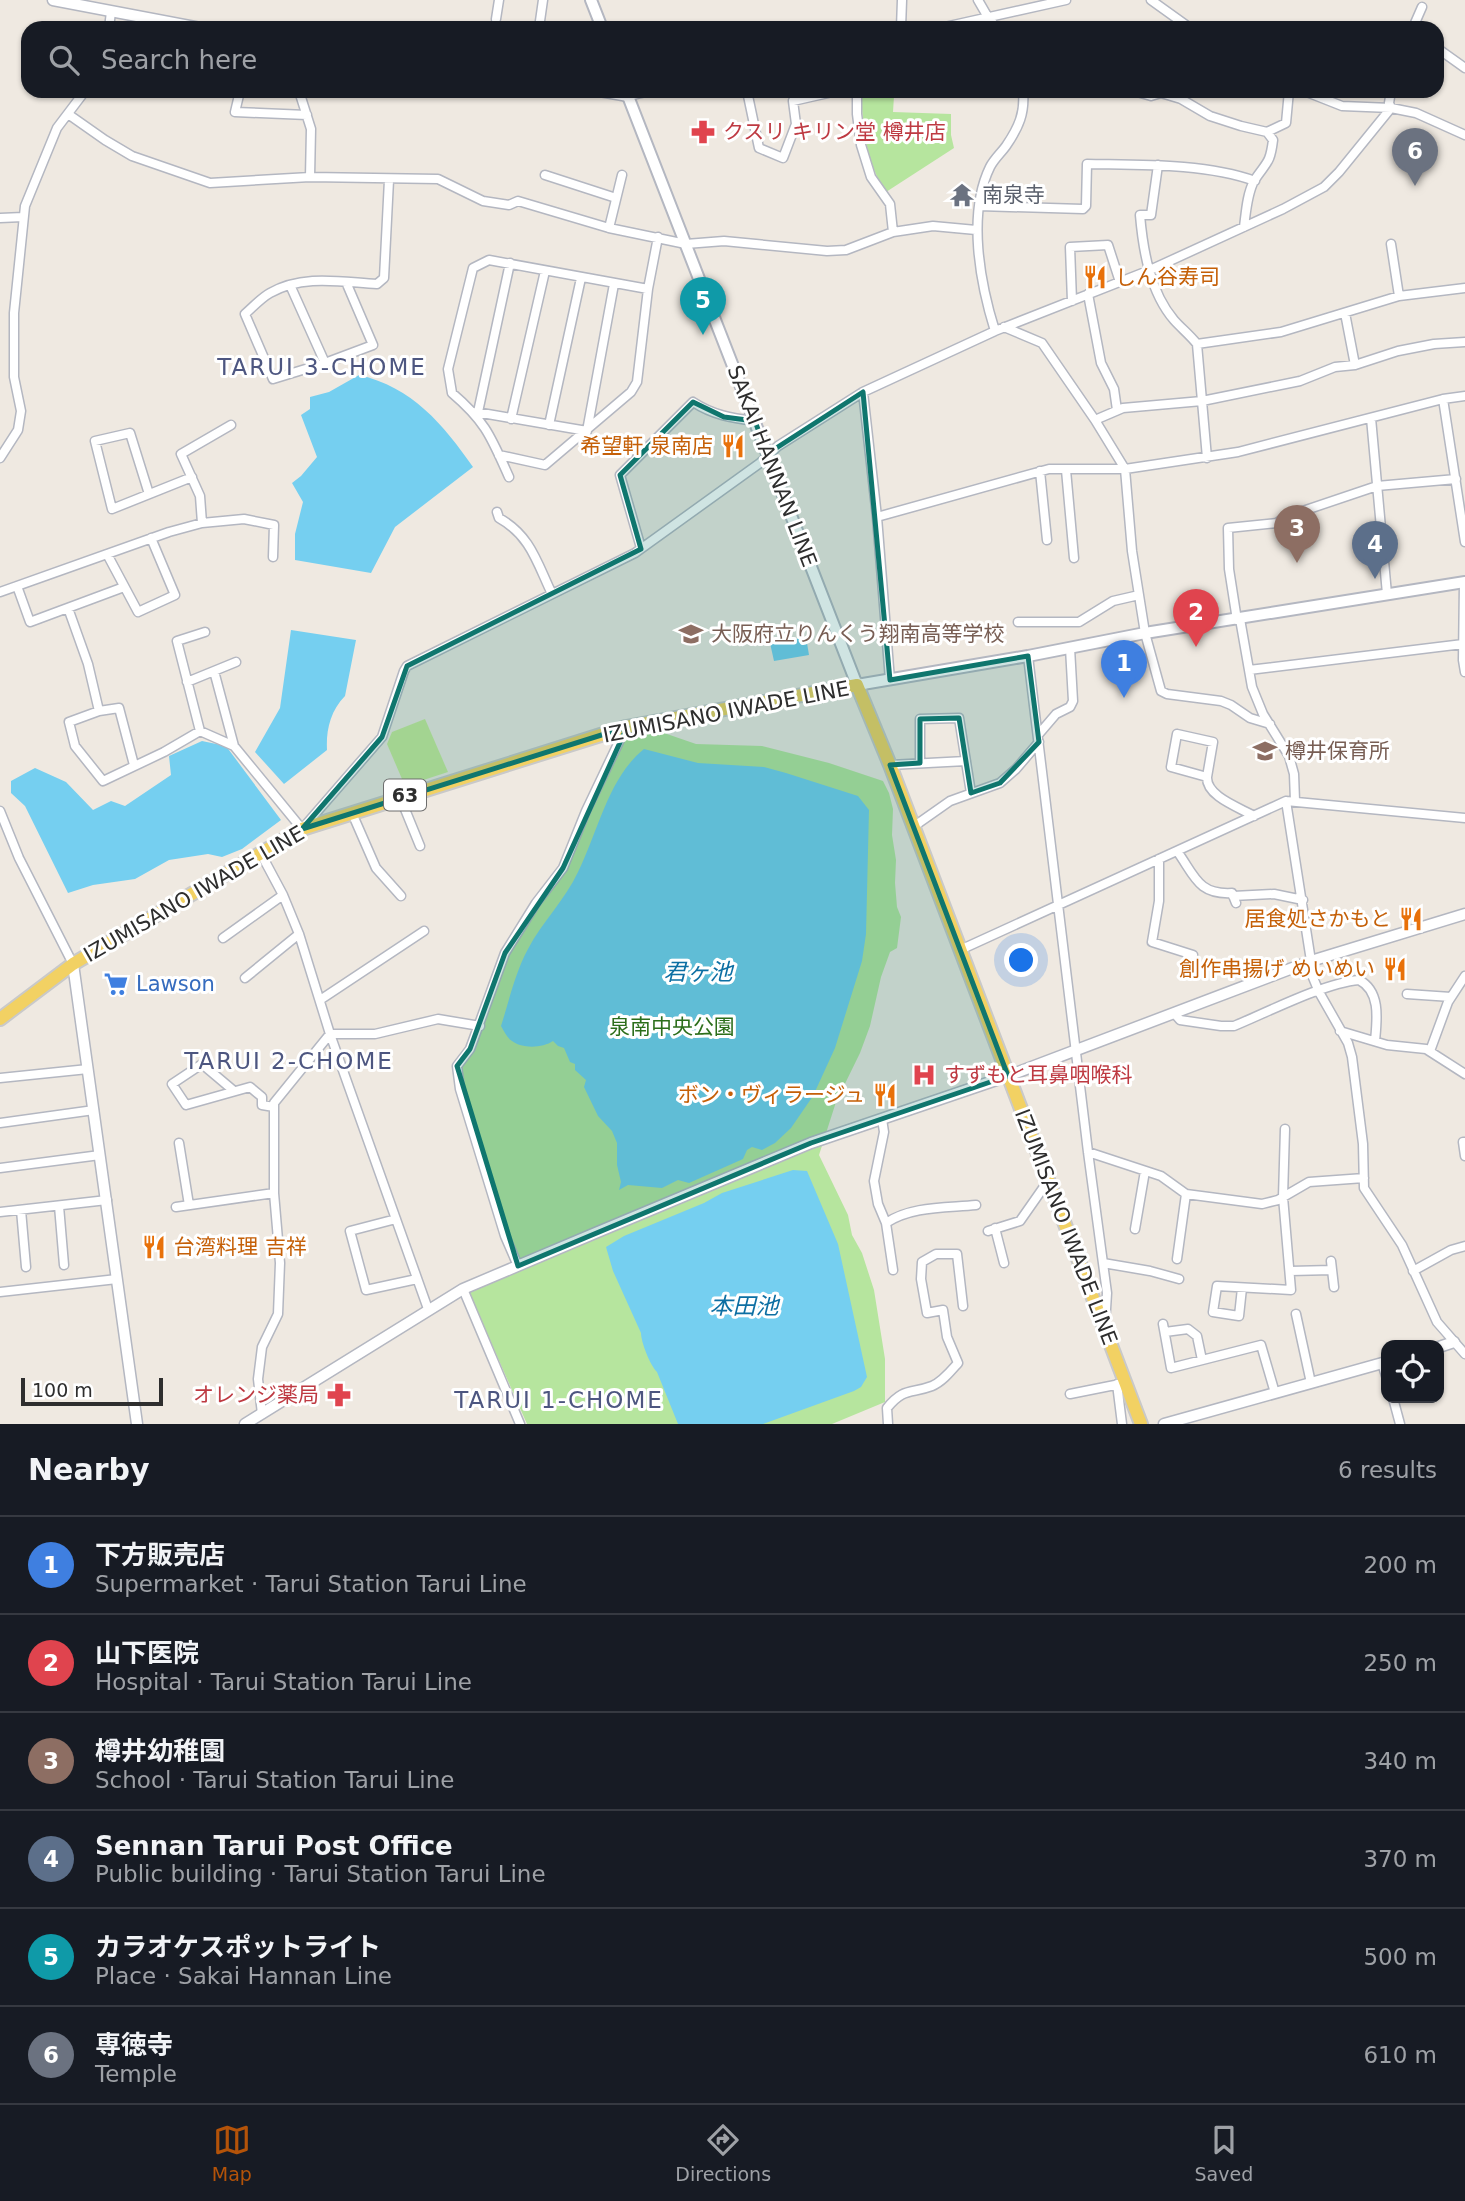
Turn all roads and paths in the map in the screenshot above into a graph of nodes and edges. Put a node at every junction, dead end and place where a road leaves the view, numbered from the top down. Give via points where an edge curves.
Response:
1 (52, 0) edge
2 (499, 0) edge
3 (543, 0) edge
4 (591, 0) edge
5 (902, 0) edge
6 (978, 0) edge
7 (1066, 0) edge
8 (1152, 0) edge
9 (96, 5) edge
10 (1422, 7) dead end
11 (111, 12) junction
12 (496, 19) dead end
13 (989, 19) junction
14 (110, 21) edge
15 (161, 21) edge
16 (540, 21) edge
17 (599, 21) edge
18 (901, 21) edge
19 (978, 21) edge
20 (1177, 21) edge
21 (1416, 21) edge
22 (1444, 53) edge
23 (1465, 68) edge
24 (80, 98) edge
25 (238, 98) edge
26 (301, 98) edge
27 (629, 98) edge
28 (748, 98) edge
29 (806, 98) edge
30 (857, 98) edge
31 (1024, 98) edge
32 (1178, 98) edge
33 (1288, 98) edge
34 (1322, 98) edge
35 (1390, 98) edge
36 (1391, 108) junction
37 (68, 114) junction
38 (307, 115) junction
39 (1268, 132) junction
40 (1465, 135) edge
41 (1158, 165) junction
42 (545, 175) dead end
43 (622, 175) dead end
44 (310, 177) junction
45 (389, 180) junction
46 (1255, 181) junction
47 (616, 198) junction
48 (979, 206) junction
49 (23, 217) junction
50 (0, 218) edge
51 (1244, 226) junction
52 (609, 228) junction
53 (976, 230) junction
54 (893, 232) junction
55 (658, 237) junction
56 (686, 244) junction
57 (1391, 244) dead end
58 (510, 264) junction
59 (1150, 270) junction
60 (545, 271) junction
61 (581, 278) junction
62 (346, 282) junction
63 (1120, 282) junction
64 (614, 284) junction
65 (290, 285) junction
66 (1465, 288) edge
67 (648, 289) junction
68 (1088, 294) junction
69 (1399, 296) junction
70 (1072, 301) junction
71 (1345, 313) junction
72 (1004, 327) junction
73 (995, 331) junction
74 (1465, 342) edge
75 (1197, 344) junction
76 (325, 363) junction
77 (1354, 365) junction
78 (863, 392) junction
79 (1465, 396) edge
80 (1443, 399) junction
81 (1202, 401) junction
82 (1118, 410) junction
83 (475, 412) junction
84 (1371, 418) junction
85 (511, 419) junction
86 (1095, 420) junction
87 (755, 421) junction
88 (231, 425) dead end
89 (549, 425) junction
90 (587, 431) junction
91 (499, 455) junction
92 (768, 455) junction
93 (1207, 457) junction
94 (0, 458) edge
95 (1125, 469) junction
96 (1066, 470) junction
97 (1040, 471) junction
98 (192, 477) junction
99 (509, 477) dead end
100 (1457, 479) junction
101 (1377, 486) junction
102 (149, 494) junction
103 (497, 512) dead end
104 (877, 517) junction
105 (1463, 518) edge
106 (202, 523) junction
107 (151, 538) junction
108 (1047, 540) dead end
109 (1465, 542) edge
110 (641, 548) junction
111 (107, 554) junction
112 (273, 557) dead end
113 (1074, 558) dead end
114 (1464, 582) edge
115 (17, 586) junction
116 (124, 587) junction
117 (0, 592) edge
118 (552, 594) junction
119 (1139, 594) junction
120 (1387, 594) junction
121 (68, 608) junction
122 (1238, 619) junction
123 (1018, 622) dead end
124 (205, 632) dead end
125 (1145, 633) junction
126 (1463, 644) junction
127 (1070, 648) junction
128 (1028, 656) junction
129 (236, 662) dead end
130 (1249, 670) junction
131 (214, 671) junction
132 (1465, 672) edge
133 (890, 680) junction
134 (187, 682) junction
135 (857, 685) junction
136 (99, 711) junction
137 (1270, 724) junction
138 (626, 727) junction
139 (200, 730) junction
140 (1038, 738) junction
141 (234, 746) junction
142 (966, 761) junction
143 (920, 763) junction
144 (134, 765) junction
145 (890, 765) junction
146 (1207, 776) junction
147 (971, 793) junction
148 (400, 797) junction
149 (1290, 801) junction
150 (0, 811) edge
151 (352, 813) junction
152 (1254, 816) junction
153 (1465, 818) edge
154 (913, 827) junction
155 (302, 830) junction
156 (420, 846) dead end
157 (1177, 851) junction
158 (260, 852) junction
159 (1159, 859) junction
160 (283, 895) junction
161 (401, 896) dead end
162 (1303, 900) junction
163 (1059, 905) junction
164 (1465, 914) edge
165 (424, 931) dead end
166 (299, 934) junction
167 (223, 938) dead end
168 (960, 950) junction
169 (1193, 955) dead end
170 (1309, 962) junction
171 (73, 964) junction
172 (1465, 976) edge
173 (245, 978) dead end
174 (1319, 992) junction
175 (1407, 994) dead end
176 (1451, 997) junction
177 (320, 1000) junction
178 (1174, 1013) junction
179 (0, 1019) edge
180 (480, 1026) junction
181 (1340, 1031) junction
182 (330, 1034) junction
183 (1375, 1041) junction
184 (1075, 1049) junction
185 (1430, 1051) junction
186 (88, 1069) junction
187 (1465, 1074) edge
188 (1008, 1076) junction
189 (0, 1078) edge
190 (234, 1091) junction
191 (274, 1107) junction
192 (94, 1110) junction
193 (882, 1119) junction
194 (0, 1123) edge
195 (1285, 1129) dead end
196 (1465, 1142) edge
197 (179, 1143) dead end
198 (1088, 1152) junction
199 (100, 1155) junction
200 (1465, 1156) edge
201 (0, 1168) edge
202 (1145, 1171) junction
203 (1364, 1178) junction
204 (1048, 1181) junction
205 (274, 1193) junction
206 (1186, 1194) junction
207 (1283, 1197) junction
208 (107, 1200) junction
209 (189, 1205) junction
210 (976, 1205) dead end
211 (59, 1206) junction
212 (176, 1207) dead end
213 (22, 1210) junction
214 (0, 1212) edge
215 (396, 1219) junction
216 (886, 1223) junction
217 (1135, 1229) dead end
218 (1465, 1246) edge
219 (1177, 1259) dead end
220 (1103, 1262) junction
221 (1004, 1263) dead end
222 (64, 1265) dead end
223 (517, 1266) junction
224 (26, 1267) dead end
225 (893, 1270) dead end
226 (1290, 1271) junction
227 (1413, 1271) junction
228 (117, 1279) junction
229 (417, 1279) junction
230 (1179, 1279) dead end
231 (1335, 1287) dead end
232 (463, 1289) junction
233 (1241, 1289) junction
234 (0, 1292) edge
235 (963, 1306) dead end
236 (428, 1309) junction
237 (1296, 1314) dead end
238 (1105, 1328) junction
239 (1454, 1342) junction
240 (1444, 1345) edge
241 (1465, 1354) edge
242 (1202, 1360) junction
243 (1381, 1363) edge
244 (1121, 1383) junction
245 (1311, 1383) junction
246 (1275, 1393) junction
247 (1070, 1394) dead end
248 (1394, 1403) edge
249 (262, 1414) junction
250 (137, 1424) edge
251 (245, 1424) edge
252 (520, 1424) edge
253 (888, 1424) edge
254 (1122, 1424) edge
255 (1141, 1424) edge
256 (1164, 1424) edge
257 (1400, 1424) edge

1 - 9 street
2 - 12 street
3 - 16 street
4 - 17 main road
5 - 18 street
6 - 13 street
7 - 13 street
8 - 20 street
9 - 11 street
10 - 21 street
11 - 14 street
11 - 15 street
13 - 19 street
22 - 23 street
24 - 37 street
25 - 38 street via 235,112
26 - 38 street
27 - 56 main road, SAKAI HANNAN LINE
28 - 29 street via 759,148 783,158 796,124 793,101
30 - 54 street via 861,145 871,177 890,204
31 - 48 street via 1019,125 991,164
32 - 39 street via 1210,116
33 - 39 street via 1286,123
34 - 36 street via 1342,106
35 - 36 street
36 - 40 street via 1416,113
36 - 51 street via 1324,187
37 - 44 street via 132,156 210,183
37 - 49 street via 57,128
38 - 44 street
39 - 46 street via 1273,140 1271,160
41 - 46 street
41 - 48 street via 1087,164 1083,209
41 - 59 street via 1151,215 1140,215
42 - 47 street
43 - 47 street
44 - 45 street
45 - 52 street via 438,179 483,201 509,205 518,201
45 - 62 street via 384,278 377,284
46 - 51 street
47 - 52 street
48 - 53 street
49 - 50 street
49 - 94 street via 14,313 14,377 21,411 18,430
51 - 59 street
52 - 55 street
53 - 54 street via 933,226
53 - 73 street via 985,300
54 - 56 street via 846,250 724,241
55 - 56 street
55 - 67 street
56 - 87 main road, SAKAI HANNAN LINE
57 - 69 street
58 - 60 street
58 - 83 street
58 - 83 street via 489,260 473,268 448,369 452,393
59 - 63 street
59 - 75 street via 1161,300
60 - 61 street
60 - 85 street
61 - 64 street
61 - 89 street
62 - 65 street via 303,280
62 - 76 street via 373,345
63 - 68 street
63 - 70 street via 1108,244 1070,247
64 - 67 street
64 - 90 street
65 - 76 street
65 - 76 street via 269,293 245,314 273,379
66 - 69 street
67 - 90 street via 637,382 625,399
68 - 70 street
68 - 82 street via 1101,363 1115,389
69 - 71 street
70 - 72 street
71 - 75 street via 1281,332
71 - 77 street
72 - 73 street
72 - 86 street via 1042,343
73 - 78 street
74 - 77 street via 1398,351
75 - 81 street
77 - 81 street
78 - 92 street
78 - 104 street
79 - 80 street
80 - 84 street
80 - 100 street
81 - 82 street
81 - 93 street
82 - 86 street
83 - 85 street
83 - 91 street
84 - 93 street
84 - 101 street
85 - 89 street
86 - 95 street
87 - 92 main road, SAKAI HANNAN LINE
87 - 110 street via 724,417 693,402 620,475
88 - 98 street via 181,454
89 - 90 street
90 - 91 street via 545,465
91 - 99 street
92 - 110 street
92 - 135 main road, SAKAI HANNAN LINE
93 - 95 street
95 - 96 street
95 - 119 street
96 - 97 street
96 - 113 street
97 - 104 street
97 - 108 street
98 - 102 street
98 - 106 street via 200,496
100 - 101 street
100 - 105 street
101 - 120 street
101 - 122 street via 1277,523 1228,528
102 - 102 street via 130,433 95,441 112,509
103 - 118 street via 528,541
104 - 133 street
105 - 109 street
106 - 107 street
106 - 112 street via 244,519 274,525
107 - 111 street
107 - 116 street via 175,595 138,612
110 - 118 street
111 - 115 street
111 - 116 street
114 - 120 main road
114 - 126 street
115 - 117 street
115 - 121 street via 30,622
116 - 121 street
118 - 155 street via 407,666 382,737
119 - 123 street via 1113,601 1079,622
119 - 125 street
120 - 122 main road
121 - 136 street
122 - 125 main road
122 - 130 street
124 - 134 street via 177,641
125 - 127 main road
125 - 137 street via 1161,691 1221,701
126 - 130 street
126 - 132 street
127 - 128 main road
127 - 140 street via 1073,701
128 - 133 main road
128 - 140 street
129 - 131 street
130 - 137 street
131 - 134 street
131 - 141 street
133 - 135 main road
134 - 139 street
135 - 138 main road, IZUMISANO IWADE LINE / 63
135 - 145 main road, IZUMISANO IWADE LINE
136 - 144 street via 119,708
136 - 144 street via 69,722 75,746 103,781
137 - 149 street via 1289,755 1294,774
138 - 148 main road, IZUMISANO IWADE LINE / 63
138 - 180 street via 563,868 505,953
139 - 141 street
139 - 144 street
140 - 147 street via 1000,783
140 - 163 street
141 - 155 street
142 - 143 street
142 - 143 street via 959,718 920,719
142 - 147 street
143 - 145 street
145 - 154 main road, IZUMISANO IWADE LINE
146 - 146 street via 1171,767 1177,734 1213,742
146 - 152 street via 1210,790
147 - 154 street via 950,801
148 - 151 main road, IZUMISANO IWADE LINE / 63
148 - 156 street
149 - 152 street
149 - 153 street
149 - 162 street
150 - 171 street
151 - 155 main road, IZUMISANO IWADE LINE / 63
151 - 161 street via 376,868
152 - 157 street
154 - 168 main road, IZUMISANO IWADE LINE
155 - 158 main road, IZUMISANO IWADE LINE / 63
157 - 159 street
157 - 162 street via 1203,888 1232,892 1234,899 1274,894
158 - 160 street
158 - 171 main road, IZUMISANO IWADE LINE / 63
159 - 163 street
159 - 169 street via 1153,942
160 - 166 street
160 - 167 street
162 - 170 street
163 - 168 street
163 - 184 street
164 - 170 street
165 - 177 street
166 - 173 street
166 - 177 street
168 - 188 main road, IZUMISANO IWADE LINE
170 - 174 street
170 - 178 street
171 - 179 main road, IZUMISANO IWADE LINE / 63
171 - 186 street
172 - 176 street
174 - 178 street via 1234,1026 1180,1020
174 - 181 street
174 - 183 street via 1348,981 1366,984 1377,1009
175 - 176 street
176 - 185 street
177 - 182 street
178 - 184 street
180 - 182 street via 438,1019 376,1034
180 - 223 street via 457,1074
181 - 183 street
181 - 203 street via 1355,1070
182 - 191 street
182 - 215 street
183 - 185 street
184 - 188 street
184 - 198 street
185 - 187 street
186 - 189 street
186 - 192 street
188 - 193 street
188 - 204 main road, IZUMISANO IWADE LINE
190 - 190 street via 202,1064 172,1084 186,1105
190 - 191 street via 250,1087 262,1097 262,1105
191 - 205 street
192 - 194 street
192 - 199 street
193 - 216 street via 884,1132 874,1181
193 - 223 street via 811,1143
195 - 207 street
196 - 200 street
197 - 209 street
198 - 202 street
198 - 220 street
199 - 201 street
199 - 208 street
202 - 206 street
202 - 217 street
203 - 207 street via 1309,1182
203 - 227 street via 1364,1188 1402,1245
204 - 221 street via 1020,1221 992,1229
204 - 238 main road, IZUMISANO IWADE LINE
205 - 209 street
205 - 249 street via 280,1263 278,1314 262,1347 258,1379
206 - 207 street via 1262,1204
206 - 219 street
207 - 226 street
208 - 211 street
208 - 228 street
209 - 212 street
210 - 216 street via 907,1213
211 - 213 street
211 - 222 street
213 - 214 street
213 - 224 street
215 - 229 street
215 - 229 street via 349,1231 366,1290
216 - 225 street
218 - 227 street
220 - 230 street
220 - 238 street
223 - 232 street
226 - 231 street via 1331,1266
226 - 233 street via 1292,1290
227 - 239 street via 1437,1322
228 - 234 street
228 - 250 street
229 - 236 street
232 - 236 street
232 - 252 street
233 - 233 street via 1239,1316 1213,1312 1217,1286
235 - 253 street via 957,1254 936,1254 922,1262 927,1313 943,1310 947,1337 958,1363 932,1385 894,1399 887,1408
236 - 249 street
237 - 245 street
238 - 244 main road, IZUMISANO IWADE LINE
239 - 240 street
239 - 241 street
242 - 242 street via 1196,1336 1188,1329 1164,1328 1171,1367
242 - 246 street via 1261,1345
243 - 245 street
244 - 247 street
244 - 254 street
244 - 255 main road, IZUMISANO IWADE LINE
245 - 246 street
246 - 256 street
248 - 257 street
249 - 251 street

